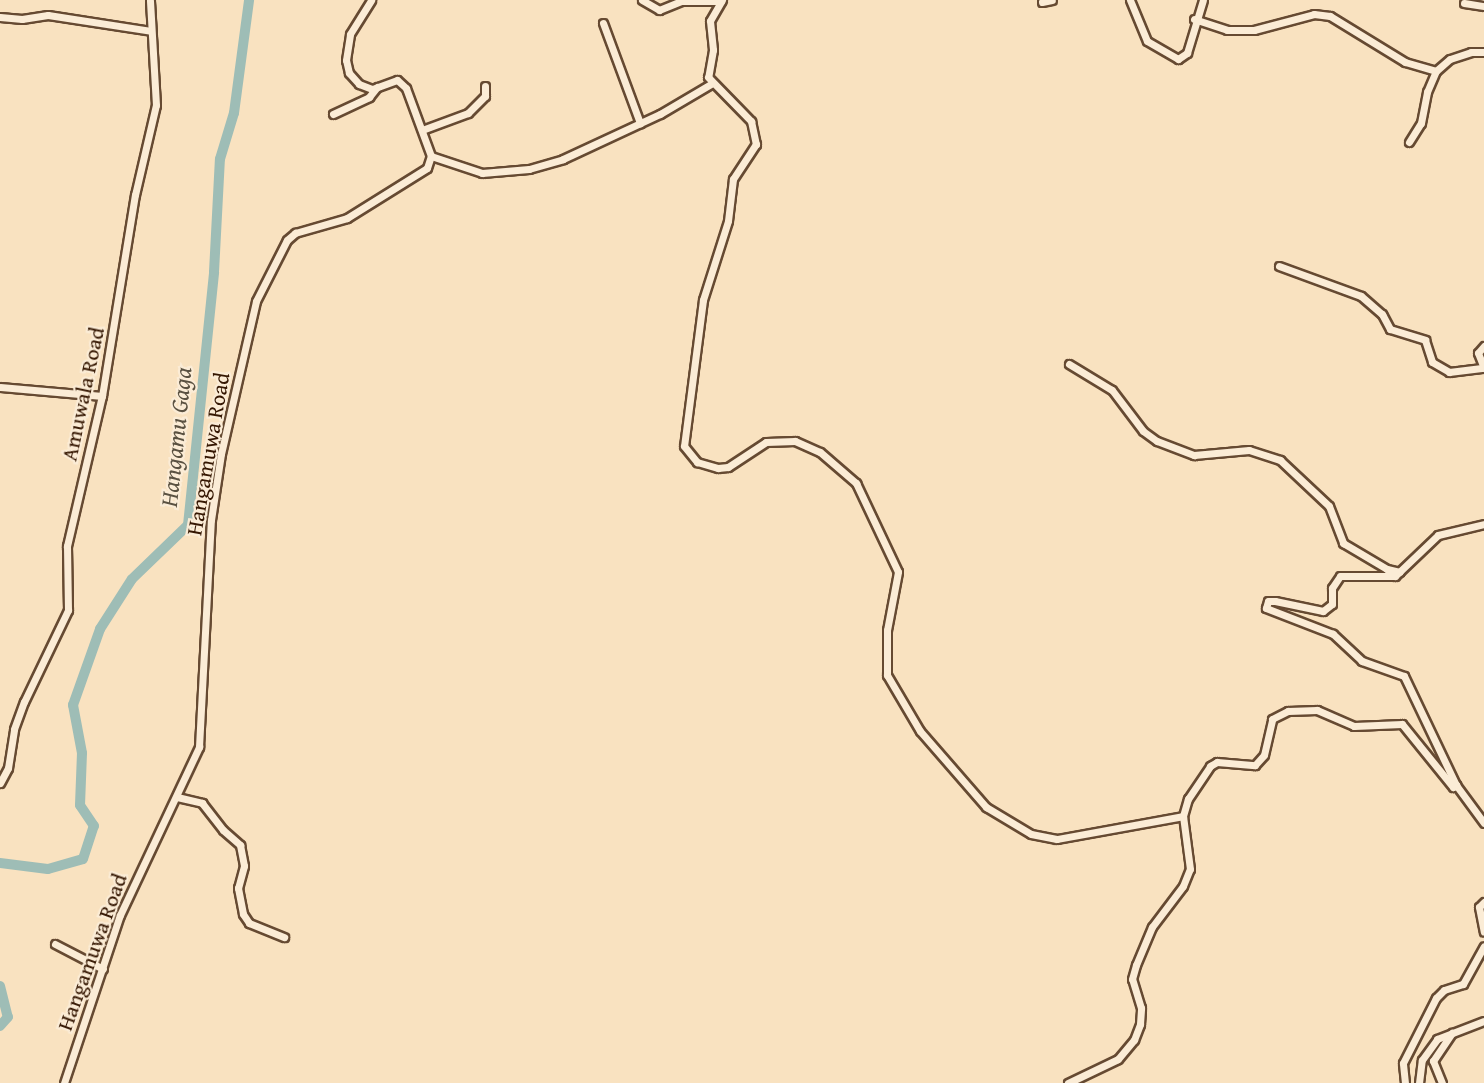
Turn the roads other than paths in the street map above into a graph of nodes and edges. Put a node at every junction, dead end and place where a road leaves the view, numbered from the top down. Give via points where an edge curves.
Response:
1 (150, 0) edge
2 (371, 0) edge
3 (642, 0) edge
4 (1052, 0) edge
5 (1130, 0) edge
6 (1203, 0) edge
7 (721, 1) edge
8 (1042, 2) dead end
9 (1464, 3) dead end
10 (1484, 6) edge
11 (0, 17) edge
12 (1194, 20) junction
13 (603, 23) dead end
14 (151, 31) junction
15 (1484, 52) edge
16 (1436, 71) junction
17 (711, 84) junction
18 (485, 86) dead end
19 (377, 87) junction
20 (333, 114) dead end
21 (640, 123) junction
22 (422, 130) junction
23 (1408, 142) dead end
24 (431, 156) junction
25 (1279, 266) dead end
26 (1484, 346) edge
27 (1069, 364) dead end
28 (1484, 368) edge
29 (0, 387) edge
30 (102, 396) junction
31 (1484, 524) edge
32 (1400, 572) junction
33 (0, 783) edge
34 (1456, 785) junction
35 (177, 797) junction
36 (1183, 816) junction
37 (1484, 823) edge
38 (1484, 902) edge
39 (1482, 920) edge
40 (1484, 932) edge
41 (284, 937) dead end
42 (55, 944) dead end
43 (1484, 946) edge
44 (103, 969) junction
45 (1484, 1021) edge
46 (1453, 1031) junction
47 (64, 1083) edge
48 (1068, 1083) edge
49 (1405, 1083) edge
50 (1419, 1083) edge
51 (1442, 1083) edge

1 - 14 street, Amuwala Road
2 - 19 street via 350,34 346,60 349,73 359,84
3 - 7 street via 659,10 681,1
4 - 8 street
5 - 12 street via 1147,41 1178,59 1187,53
6 - 12 street
7 - 17 street via 710,21 714,50 708,77
9 - 10 street
11 - 14 street via 48,15
12 - 16 street via 1227,30 1254,30 1314,14 1330,16 1405,62
13 - 21 street
14 - 30 street, Amuwala Road via 156,105 135,195
15 - 16 street via 1450,59
16 - 23 street via 1426,92 1421,123
17 - 21 street
17 - 36 street via 751,121 756,144 734,179 728,221 703,300 682,436 689,455 718,468 728,466 766,442 795,441 820,452 856,483 898,572 887,630 887,675 920,731 986,807 1031,834 1057,840
18 - 22 street via 485,96 468,113
19 - 20 street via 369,97
19 - 22 street via 397,80 406,88
21 - 24 street via 563,159 529,170 482,173
22 - 24 street
24 - 35 street, Hangamuwa Road via 427,168 347,218 295,232 286,240 256,301 221,454 211,520 204,722 200,747
25 - 28 street via 1361,296 1383,314 1390,329 1425,340 1432,362 1449,372
26 - 28 street via 1478,353
27 - 32 street via 1112,390 1143,431 1157,441 1194,455 1249,450 1280,460 1329,506 1343,543 1387,569
29 - 30 street
30 - 33 street, Amuwala Road via 67,546 68,610 24,702 14,729 9,768
31 - 32 street via 1438,535
32 - 34 street via 1388,576 1340,576 1332,588 1332,604 1323,611 1275,601 1268,601 1266,608 1333,634 1362,661 1404,676 1434,746
34 - 36 street via 1453,787 1402,724 1365,728 1324,712 1288,711 1272,719 1264,755 1255,765 1217,762 1210,766 1188,799
34 - 37 street
35 - 41 street via 202,803 240,845 244,866 238,888 243,914 249,923
35 - 44 street, Hangamuwa Road via 120,915
36 - 48 street via 1190,869 1183,886 1152,927 1136,965 1132,980 1141,1016 1134,1040 1118,1059
38 - 39 street via 1479,907
39 - 40 street
42 - 44 street
43 - 49 street via 1463,984 1444,990 1436,998 1403,1063
44 - 47 street, Hangamuwa Road
45 - 46 street
46 - 50 street via 1437,1039 1422,1060
46 - 51 street via 1433,1061

